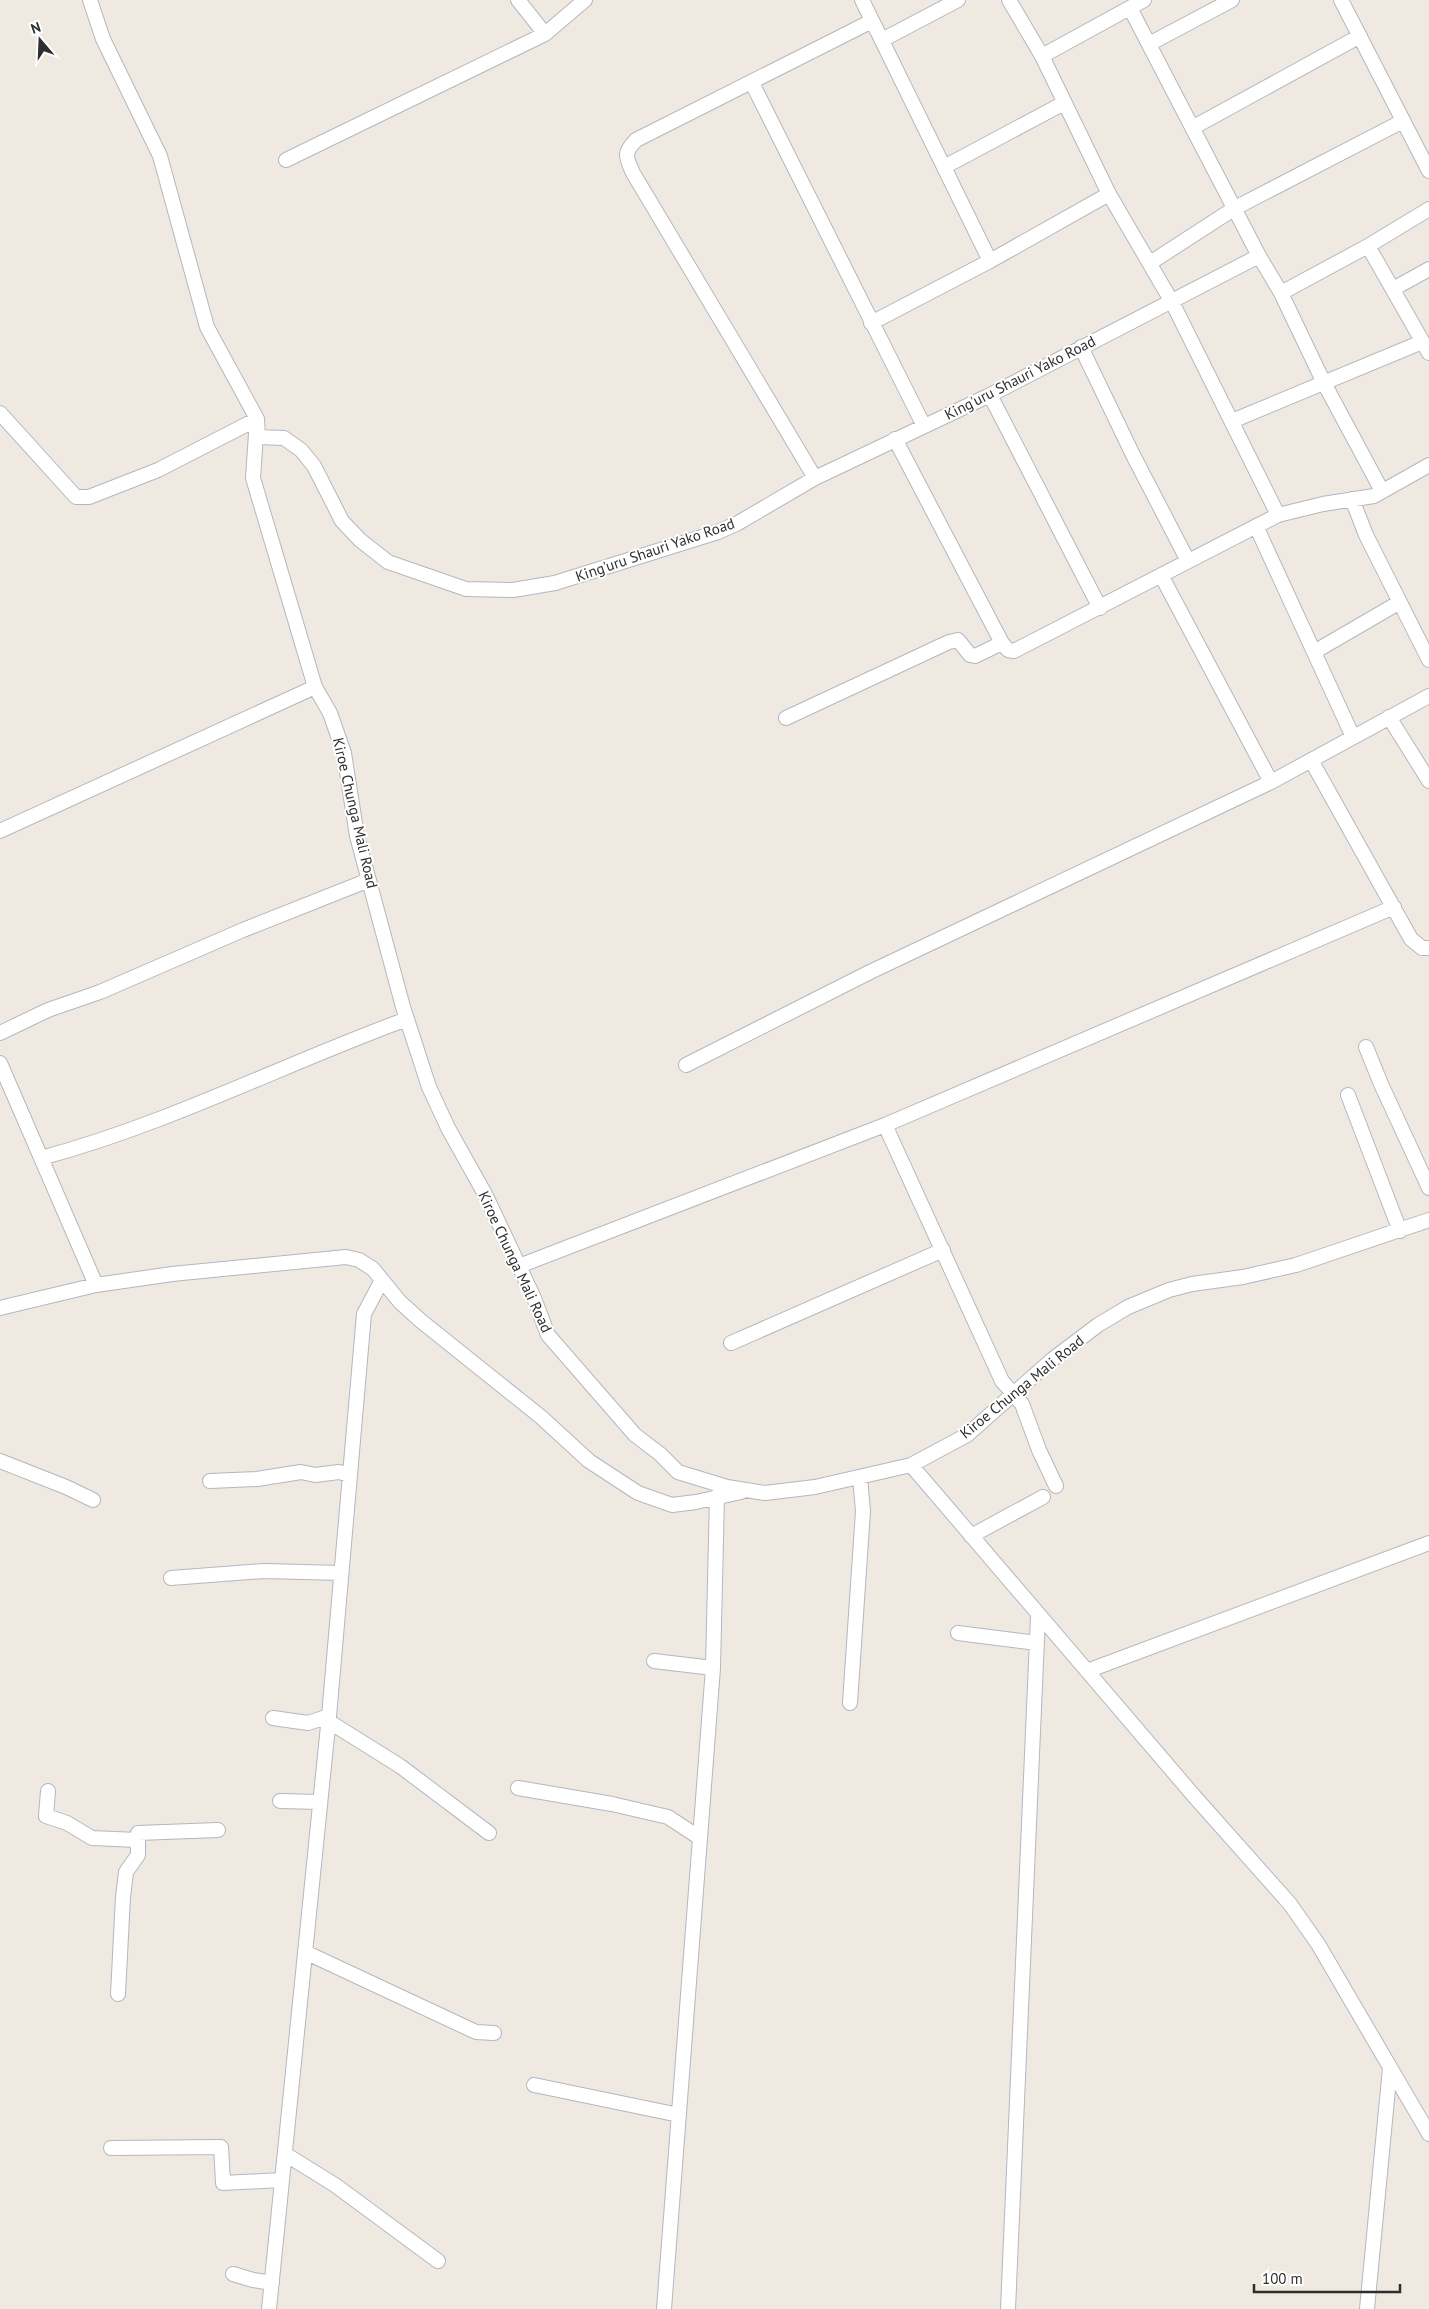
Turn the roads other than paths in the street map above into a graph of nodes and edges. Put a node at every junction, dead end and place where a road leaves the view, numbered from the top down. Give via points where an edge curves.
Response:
1 (90, 0) edge
2 (518, 0) edge
3 (585, 0) edge
4 (862, 0) edge
5 (958, 0) edge
6 (1009, 0) edge
7 (1144, 0) edge
8 (1232, 0) edge
9 (1341, 0) edge
10 (1130, 8) junction
11 (872, 21) junction
12 (545, 34) junction
13 (1360, 36) junction
14 (882, 40) junction
15 (1149, 44) junction
16 (1042, 56) junction
17 (752, 83) junction
18 (1064, 103) junction
19 (1404, 121) junction
20 (1192, 128) junction
21 (286, 160) dead end
22 (944, 167) junction
23 (1429, 171) edge
24 (1109, 194) junction
25 (1235, 208) junction
26 (1429, 210) edge
27 (1368, 246) junction
28 (1259, 256) junction
29 (990, 261) junction
30 (1150, 264) junction
31 (1429, 269) edge
32 (1393, 290) junction
33 (1282, 293) junction
34 (1172, 302) junction
35 (871, 323) junction
36 (1081, 347) junction
37 (1426, 347) edge
38 (1324, 383) junction
39 (990, 395) junction
40 (0, 413) edge
41 (257, 419) junction
42 (1232, 421) junction
43 (924, 426) junction
44 (895, 439) junction
45 (1429, 465) edge
46 (815, 478) junction
47 (1382, 491) junction
48 (1352, 499) junction
49 (1278, 515) junction
50 (1256, 526) junction
51 (1188, 561) junction
52 (1162, 575) junction
53 (1400, 602) junction
54 (1100, 608) junction
55 (1002, 643) junction
56 (1314, 652) junction
57 (1429, 660) edge
58 (315, 687) junction
59 (1429, 696) edge
60 (1389, 717) junction
61 (786, 718) dead end
62 (1353, 737) junction
63 (1311, 760) junction
64 (1429, 781) edge
65 (1271, 782) junction
66 (0, 831) edge
67 (369, 880) junction
68 (1394, 907) junction
69 (1429, 948) edge
70 (407, 1019) junction
71 (0, 1033) edge
72 (1366, 1047) dead end
73 (0, 1063) edge
74 (686, 1065) dead end
75 (1348, 1095) dead end
76 (885, 1125) junction
77 (41, 1158) junction
78 (1429, 1188) edge
79 (1429, 1220) edge
80 (1400, 1231) junction
81 (943, 1250) junction
82 (519, 1266) junction
83 (382, 1280) junction
84 (96, 1285) junction
85 (0, 1308) edge
86 (731, 1343) dead end
87 (1013, 1396) junction
88 (0, 1461) edge
89 (911, 1465) junction
90 (350, 1475) junction
91 (860, 1478) junction
92 (210, 1481) dead end
93 (1056, 1486) dead end
94 (752, 1490) junction
95 (717, 1496) junction
96 (1043, 1497) dead end
97 (93, 1500) dead end
98 (971, 1536) junction
99 (1429, 1543) edge
100 (341, 1573) junction
101 (171, 1578) dead end
102 (1038, 1616) junction
103 (958, 1633) dead end
104 (1037, 1643) junction
105 (654, 1660) dead end
106 (712, 1668) junction
107 (1087, 1671) junction
108 (850, 1703) dead end
109 (273, 1718) dead end
110 (329, 1718) junction
111 (518, 1788) dead end
112 (48, 1791) dead end
113 (280, 1801) dead end
114 (320, 1802) junction
115 (218, 1830) dead end
116 (490, 1833) dead end
117 (700, 1838) junction
118 (138, 1840) junction
119 (305, 1952) junction
120 (118, 1994) dead end
121 (494, 2033) dead end
122 (1390, 2068) junction
123 (534, 2085) dead end
124 (1424, 2114) edge
125 (679, 2115) junction
126 (1429, 2134) edge
127 (111, 2148) dead end
128 (285, 2154) junction
129 (282, 2180) junction
130 (438, 2261) dead end
131 (233, 2274) dead end
132 (272, 2283) junction
133 (269, 2309) edge
134 (664, 2309) edge
135 (1008, 2309) edge
136 (1367, 2309) edge

1 - 41 street via 103,39 160,156 207,327
2 - 12 street
3 - 12 street
4 - 11 street
5 - 14 street
6 - 16 street
7 - 10 street
8 - 15 street
9 - 13 street
10 - 15 street
10 - 16 street
11 - 14 street
11 - 17 street
12 - 21 street
13 - 19 street
13 - 20 street
14 - 22 street
15 - 20 street
16 - 18 street
17 - 35 street
17 - 46 street via 636,140 627,149 626,158
18 - 22 street
18 - 24 street
19 - 23 street
19 - 25 street
20 - 25 street
22 - 29 street
24 - 29 street
24 - 30 street
25 - 28 street
25 - 30 street
26 - 27 street
27 - 32 street
27 - 33 street
28 - 33 street
28 - 34 street, King'uru Shauri Yako Road
29 - 35 street
30 - 34 street
31 - 32 street
32 - 37 street
33 - 38 street
34 - 36 street, King'uru Shauri Yako Road
34 - 42 street
35 - 43 street
36 - 39 street, King'uru Shauri Yako Road
36 - 51 street
37 - 38 street
38 - 42 street
38 - 47 street
39 - 43 street, King'uru Shauri Yako Road
39 - 54 street
40 - 41 street via 76,497 89,498 158,470
41 - 46 street, King'uru Shauri Yako Road via 258,437 284,438 301,450 314,466 342,521 360,540 388,562 466,588 513,590 555,584 738,523
41 - 58 street, Kiroe Chunga Mali Road via 253,478
42 - 49 street
43 - 44 street, King'uru Shauri Yako Road
44 - 46 street, King'uru Shauri Yako Road
44 - 55 street
45 - 47 street
47 - 48 street via 1374,496
48 - 49 street
48 - 53 street
49 - 50 street
50 - 51 street
50 - 56 street
51 - 52 street
52 - 54 street
52 - 65 street
53 - 56 street
53 - 57 street
54 - 55 street via 1014,651
55 - 61 street via 975,656 970,655 958,640 949,642
56 - 62 street
58 - 66 street
58 - 67 street, Kiroe Chunga Mali Road via 330,713 344,753 357,836
59 - 60 street
60 - 62 street
60 - 64 street
62 - 63 street
63 - 65 street
63 - 68 street
65 - 74 street via 870,972
67 - 70 street, Kiroe Chunga Mali Road
67 - 71 street via 100,992 48,1010
68 - 69 street via 1417,946
68 - 76 street
70 - 77 street via 332,1046 278,1072 189,1107 83,1147
70 - 82 street, Kiroe Chunga Mali Road via 429,1087
72 - 78 street
73 - 77 street
75 - 80 street
76 - 81 street
76 - 82 street
77 - 84 street
79 - 80 street, Kiroe Chunga Mali Road
80 - 87 street, Kiroe Chunga Mali Road via 1296,1265 1192,1284 1147,1298 1098,1325 1053,1359
81 - 86 street
81 - 87 street via 1002,1381
82 - 94 street, Kiroe Chunga Mali Road via 548,1335 635,1435 678,1472 726,1487
83 - 84 street via 374,1269 346,1257
83 - 90 street via 364,1314
83 - 95 street via 400,1302 590,1461 638,1493 672,1504
84 - 85 street
87 - 89 street, Kiroe Chunga Mali Road via 967,1435
87 - 93 street via 1022,1404
88 - 97 street
89 - 91 street, Kiroe Chunga Mali Road
89 - 98 street
90 - 92 street via 301,1472 257,1480
90 - 100 street
91 - 94 street, Kiroe Chunga Mali Road via 790,1491 765,1493
91 - 108 street via 863,1510
94 - 95 street
95 - 106 street
96 - 98 street
98 - 102 street
99 - 107 street
100 - 101 street via 264,1572
100 - 110 street
102 - 104 street
102 - 107 street
103 - 104 street
104 - 135 street
105 - 106 street
106 - 117 street
107 - 122 street via 1290,1904 1318,1944
109 - 110 street via 308,1723
110 - 114 street
110 - 116 street
111 - 117 street via 643,1810 668,1817
112 - 118 street via 46,1816 67,1823 92,1838
113 - 114 street
114 - 119 street
115 - 118 street via 138,1833
117 - 125 street
118 - 120 street via 138,1855 130,1864 125,1881
119 - 121 street via 476,2032
119 - 128 street
122 - 124 street
122 - 136 street
123 - 125 street
124 - 126 street
125 - 134 street
127 - 129 street via 221,2147 224,2183
128 - 129 street
128 - 130 street via 335,2185
129 - 132 street
131 - 132 street
132 - 133 street

